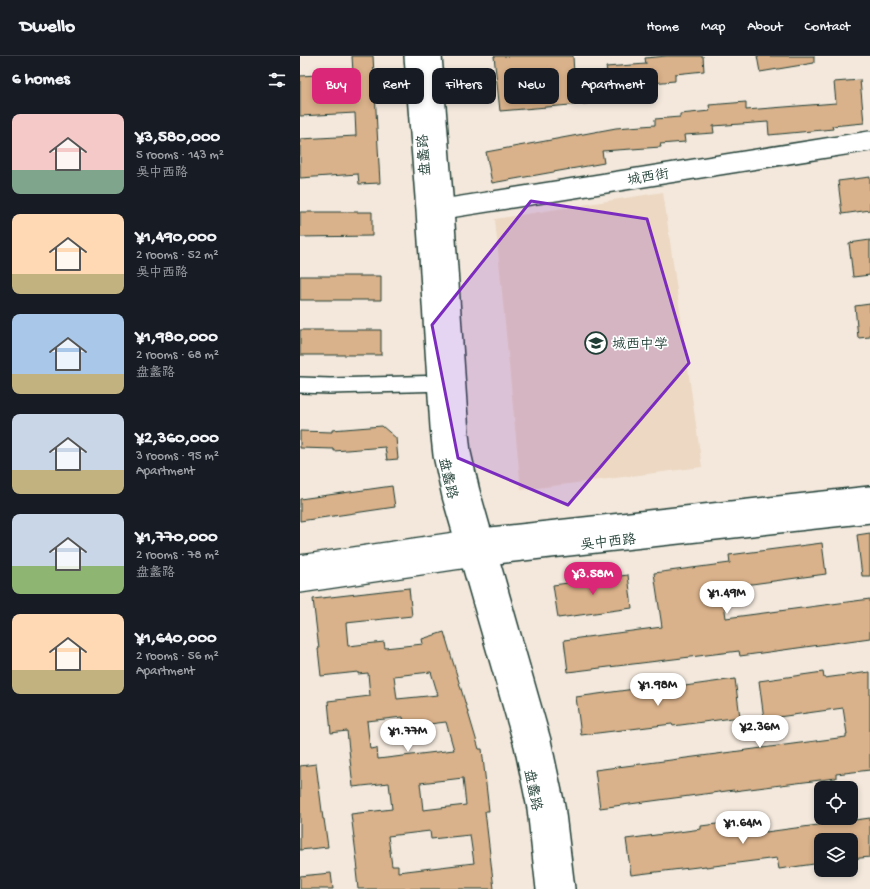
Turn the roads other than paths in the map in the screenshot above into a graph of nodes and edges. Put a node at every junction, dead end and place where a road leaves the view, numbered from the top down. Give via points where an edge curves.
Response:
1 (415, 56) edge
2 (432, 56) edge
3 (870, 141) edge
4 (435, 210) junction
5 (446, 383) junction
6 (300, 385) edge
7 (870, 497) edge
8 (870, 512) edge
9 (476, 548) junction
10 (300, 566) edge
11 (300, 582) edge
12 (547, 889) edge
13 (564, 889) edge

1 - 4 main road, 盘蠡路
2 - 4 main road, 盘蠡路
3 - 4 street, 城西街
4 - 5 main road, 盘蠡路
5 - 6 street
5 - 9 main road, 盘蠡路 via 469,492
7 - 9 main road, 吴中西路
8 - 9 main road, 吴中西路
9 - 10 main road, 吴中西路
9 - 11 main road, 吴中西路
9 - 12 main road, 盘蠡路 via 538,808
9 - 13 main road, 盘蠡路 via 540,741 554,806

